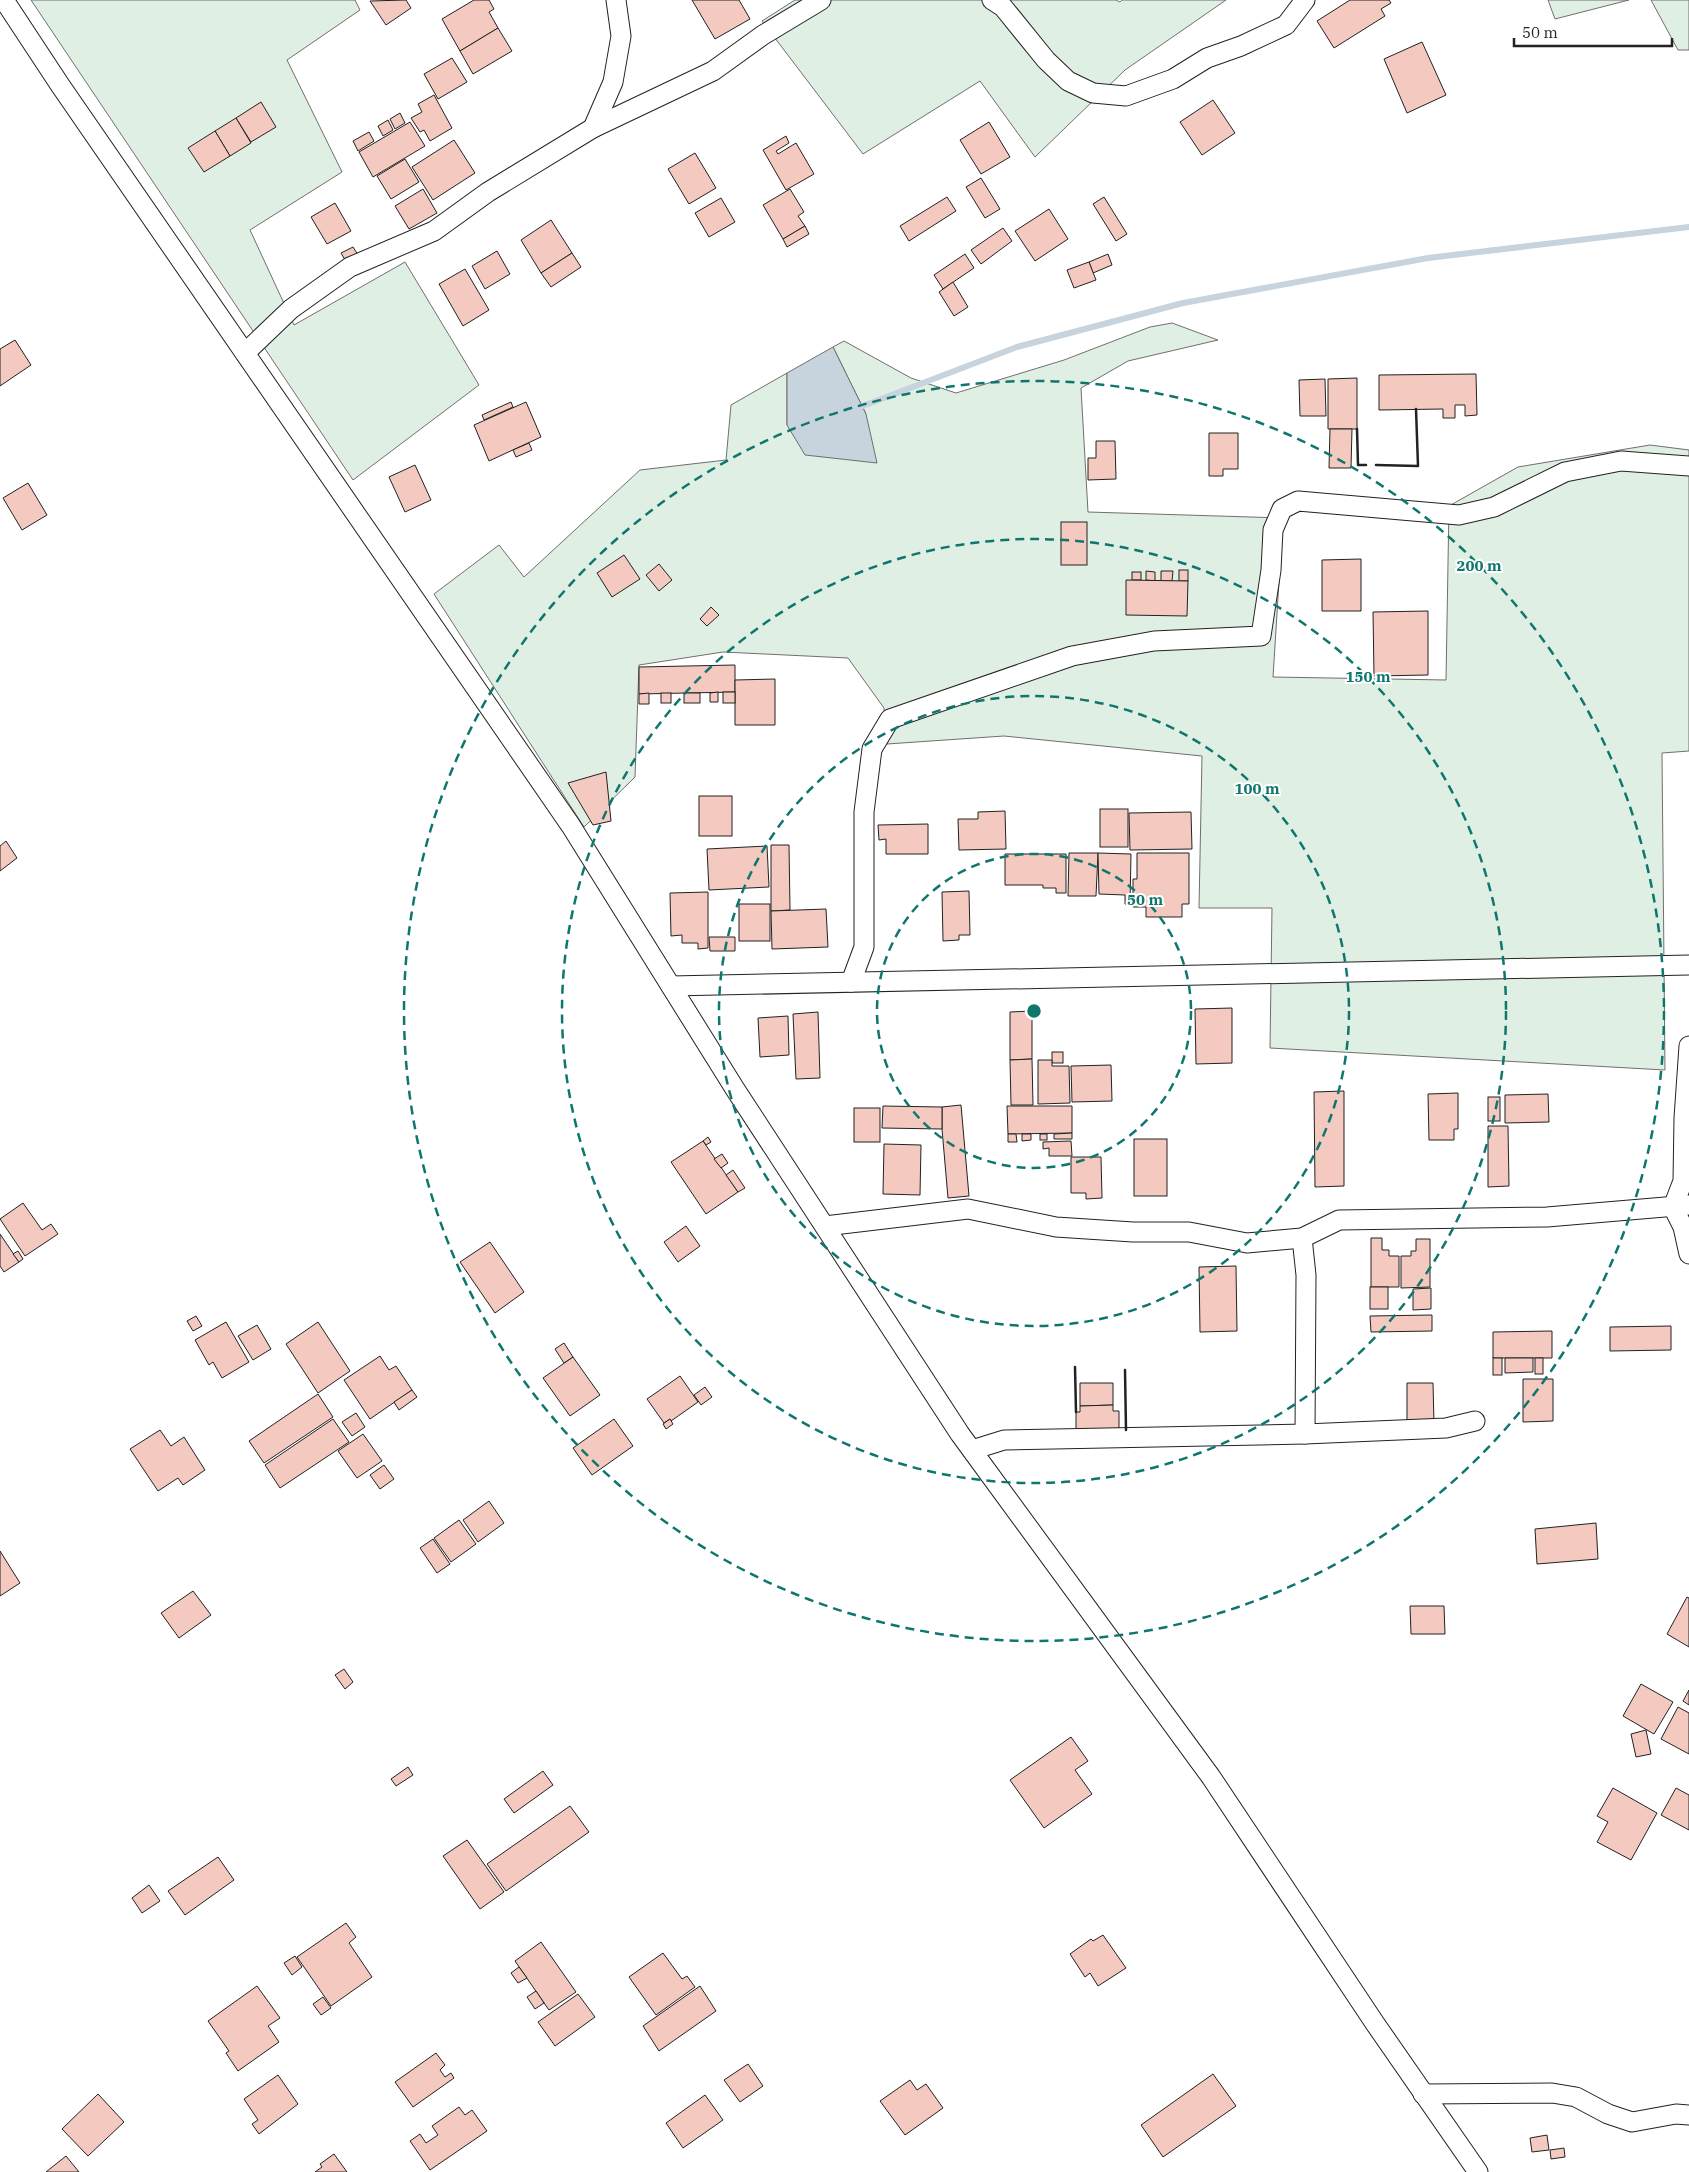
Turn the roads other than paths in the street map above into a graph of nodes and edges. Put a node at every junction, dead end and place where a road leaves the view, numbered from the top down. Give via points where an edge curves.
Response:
1 (4, 0) edge
2 (616, 0) edge
3 (821, 0) edge
4 (992, 0) edge
5 (1305, 0) edge
6 (593, 128) junction
7 (245, 353) junction
8 (1689, 466) edge
9 (1689, 965) edge
10 (851, 982) junction
11 (671, 986) junction
12 (1689, 1046) edge
13 (1681, 1206) edge
14 (825, 1226) junction
15 (1302, 1238) junction
16 (1689, 1254) edge
17 (1475, 1420) dead end
18 (1305, 1434) junction
19 (972, 1450) junction
20 (1423, 2094) junction
21 (1689, 2115) edge
22 (1478, 2172) edge

1 - 7 street
2 - 6 street via 621,36 613,82
3 - 6 street via 763,35 714,71
4 - 5 street via 1003,8 1068,81 1093,93 1126,96 1174,79 1207,58 1286,25
6 - 7 street via 488,192 434,231 350,267 291,309
7 - 11 street via 571,826
8 - 10 street via 1621,461 1565,472 1494,507 1459,515 1298,501 1282,509 1273,530 1271,570 1261,636 1154,641 1072,656 890,719 872,749 864,812 864,947
9 - 10 street
10 - 11 street
11 - 14 street via 734,1089
12 - 13 street
13 - 15 street via 1548,1217 1339,1220
13 - 16 street
14 - 15 street via 968,1209 1056,1227 1189,1232 1247,1243
14 - 19 street
15 - 18 street via 1306,1275
17 - 18 street via 1446,1428
18 - 19 street via 1004,1440
19 - 20 street via 1211,1778
20 - 21 street via 1552,2093 1576,2097 1632,2122 1676,2114
20 - 22 street

